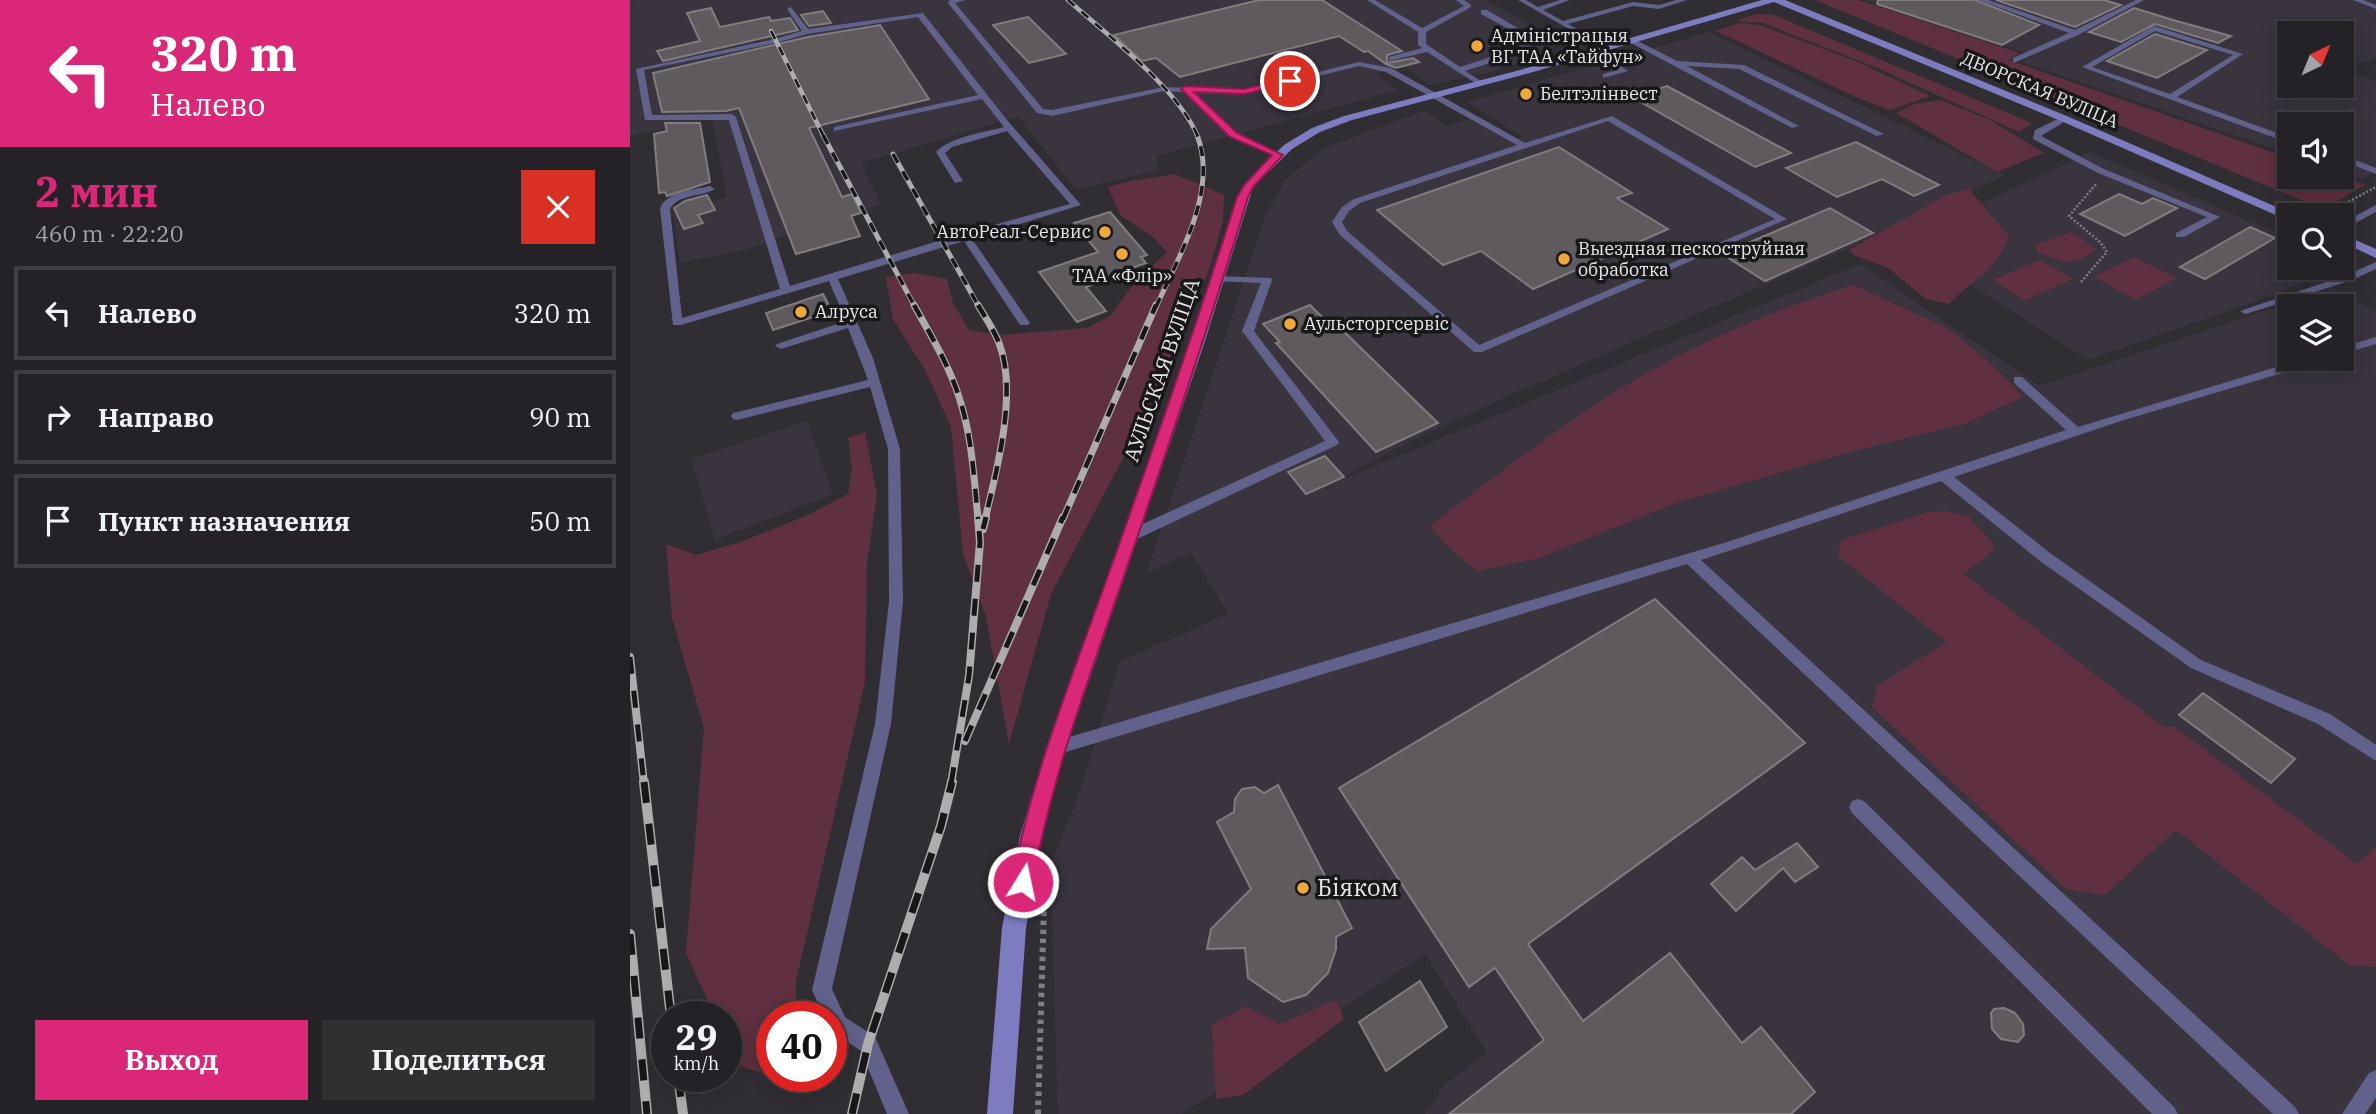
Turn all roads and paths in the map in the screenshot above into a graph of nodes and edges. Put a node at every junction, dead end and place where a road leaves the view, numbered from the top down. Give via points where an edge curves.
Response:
1 (962, 0) edge
2 (1370, 0) edge
3 (1459, 0) edge
4 (1521, 0) edge
5 (1567, 0) edge
6 (1684, 0) edge
7 (1771, 0) edge
8 (1777, 0) edge
9 (1981, 0) edge
10 (2141, 0) edge
11 (2356, 0) edge
12 (1633, 2) edge
13 (2376, 7) edge
14 (791, 9) dead end
15 (1538, 9) junction
16 (1484, 12) dead end
17 (1563, 23) junction
18 (1422, 30) junction
19 (806, 32) junction
20 (2075, 33) junction
21 (1632, 40) junction
22 (1428, 48) junction
23 (1606, 48) junction
24 (1594, 51) junction
25 (1392, 59) dead end
26 (2016, 60) dead end
27 (1676, 63) junction
28 (1459, 69) junction
29 (1606, 76) dead end
30 (1480, 84) junction
31 (1185, 89) junction
32 (1436, 94) junction
33 (984, 96) junction
34 (2171, 97) junction
35 (2065, 119) junction
36 (1795, 126) dead end
37 (1009, 128) junction
38 (837, 129) dead end
39 (1880, 134) dead end
40 (2277, 136) edge
41 (1524, 146) junction
42 (1278, 155) junction
43 (2354, 163) edge
44 (2376, 171) edge
45 (2109, 174) junction
46 (958, 181) dead end
47 (2376, 187) edge
48 (710, 190) dead end
49 (2347, 203) edge
50 (2376, 208) edge
51 (2277, 210) edge
52 (2354, 220) edge
53 (2180, 235) dead end
54 (965, 236) junction
55 (2354, 244) edge
56 (2376, 254) edge
57 (2376, 265) edge
58 (832, 277) junction
59 (1217, 279) junction
60 (2081, 282) dead end
61 (786, 291) junction
62 (2245, 312) dead end
63 (852, 323) junction
64 (1024, 323) dead end
65 (2376, 340) edge
66 (781, 346) dead end
67 (2354, 347) edge
68 (2277, 371) edge
69 (2018, 380) dead end
70 (874, 383) junction
71 (737, 416) dead end
72 (2076, 432) junction
73 (1944, 476) junction
74 (1130, 536) junction
75 (1690, 558) junction
76 (1056, 748) junction
77 (2376, 754) edge
78 (1858, 807) dead end
79 (1044, 902) dead end
80 (2376, 1080) edge
81 (898, 1114) edge
82 (1000, 1114) edge
83 (1038, 1114) edge
84 (2167, 1114) edge
85 (2288, 1114) edge
86 (2353, 1114) edge

1 - 31 lane via 950,2 1040,111 1052,113 1138,93
2 - 18 lane
3 - 18 lane via 1469,6
4 - 15 lane
5 - 15 lane
6 - 12 lane via 1659,7
7 - 21 street, АУЛЬСКАЯ ВУЛІЦА
8 - 35 street, ДВОРСКАЯ ВУЛІЦА
9 - 20 lane
10 - 20 lane
11 - 13 lane
12 - 17 lane
14 - 19 lane
15 - 17 lane
16 - 28 lane via 1532,39 1521,50
17 - 23 lane
18 - 22 lane via 1423,45
19 - 33 lane via 920,15
19 - 61 lane via 640,69 648,118 732,117
20 - 26 lane
21 - 23 street, АУЛЬСКАЯ ВУЛІЦА
21 - 27 lane
22 - 25 lane
22 - 28 lane
23 - 24 street, АУЛЬСКАЯ ВУЛІЦА
24 - 29 lane via 1624,71
24 - 30 street, АУЛЬСКАЯ ВУЛІЦА
27 - 36 lane
27 - 39 lane via 1741,67
28 - 30 lane
30 - 32 street, АУЛЬСКАЯ ВУЛІЦА
31 - 32 lane via 1244,92 1359,64 1388,70
31 - 42 lane via 1234,135
32 - 41 lane
32 - 42 street, АУЛЬСКАЯ ВУЛІЦА via 1348,118 1317,130
33 - 37 lane
33 - 38 lane
34 - 34 lane via 2098,72 2086,67 2154,29 2239,54
34 - 40 lane
35 - 45 lane via 2036,137
35 - 51 street, ДВОРСКАЯ ВУЛІЦА
37 - 46 lane via 949,145 940,152
37 - 54 lane via 1076,205
41 - 41 lane via 1357,201 1337,222 1343,233 1478,350 1782,219 1609,118
42 - 59 street, АУЛЬСКАЯ ВУЛІЦА via 1248,186
43 - 44 lane
45 - 53 lane via 2215,217
45 - 60 path via 2069,216 2104,244 2107,252
47 - 49 path
48 - 61 lane via 675,198 665,209 677,323
50 - 52 lane
54 - 58 lane
54 - 64 lane
55 - 56 street
57 - 62 lane
58 - 61 lane
58 - 63 lane
59 - 74 street, АУЛЬСКАЯ ВУЛІЦА
59 - 74 lane via 1267,280 1248,331 1333,442
63 - 66 lane
63 - 70 lane
65 - 67 lane
68 - 72 lane
69 - 72 lane
70 - 71 lane
70 - 81 lane via 894,449 896,601 883,724 822,990 838,1024 868,1044
72 - 73 lane
73 - 75 lane
73 - 77 lane via 2045,556 2196,664 2324,719
74 - 76 street, АУЛЬСКАЯ ВУЛІЦА
75 - 76 lane
75 - 85 lane
76 - 82 street, АУЛЬСКАЯ ВУЛІЦА via 1031,836 1014,928
78 - 84 lane
79 - 83 path
80 - 86 lane

